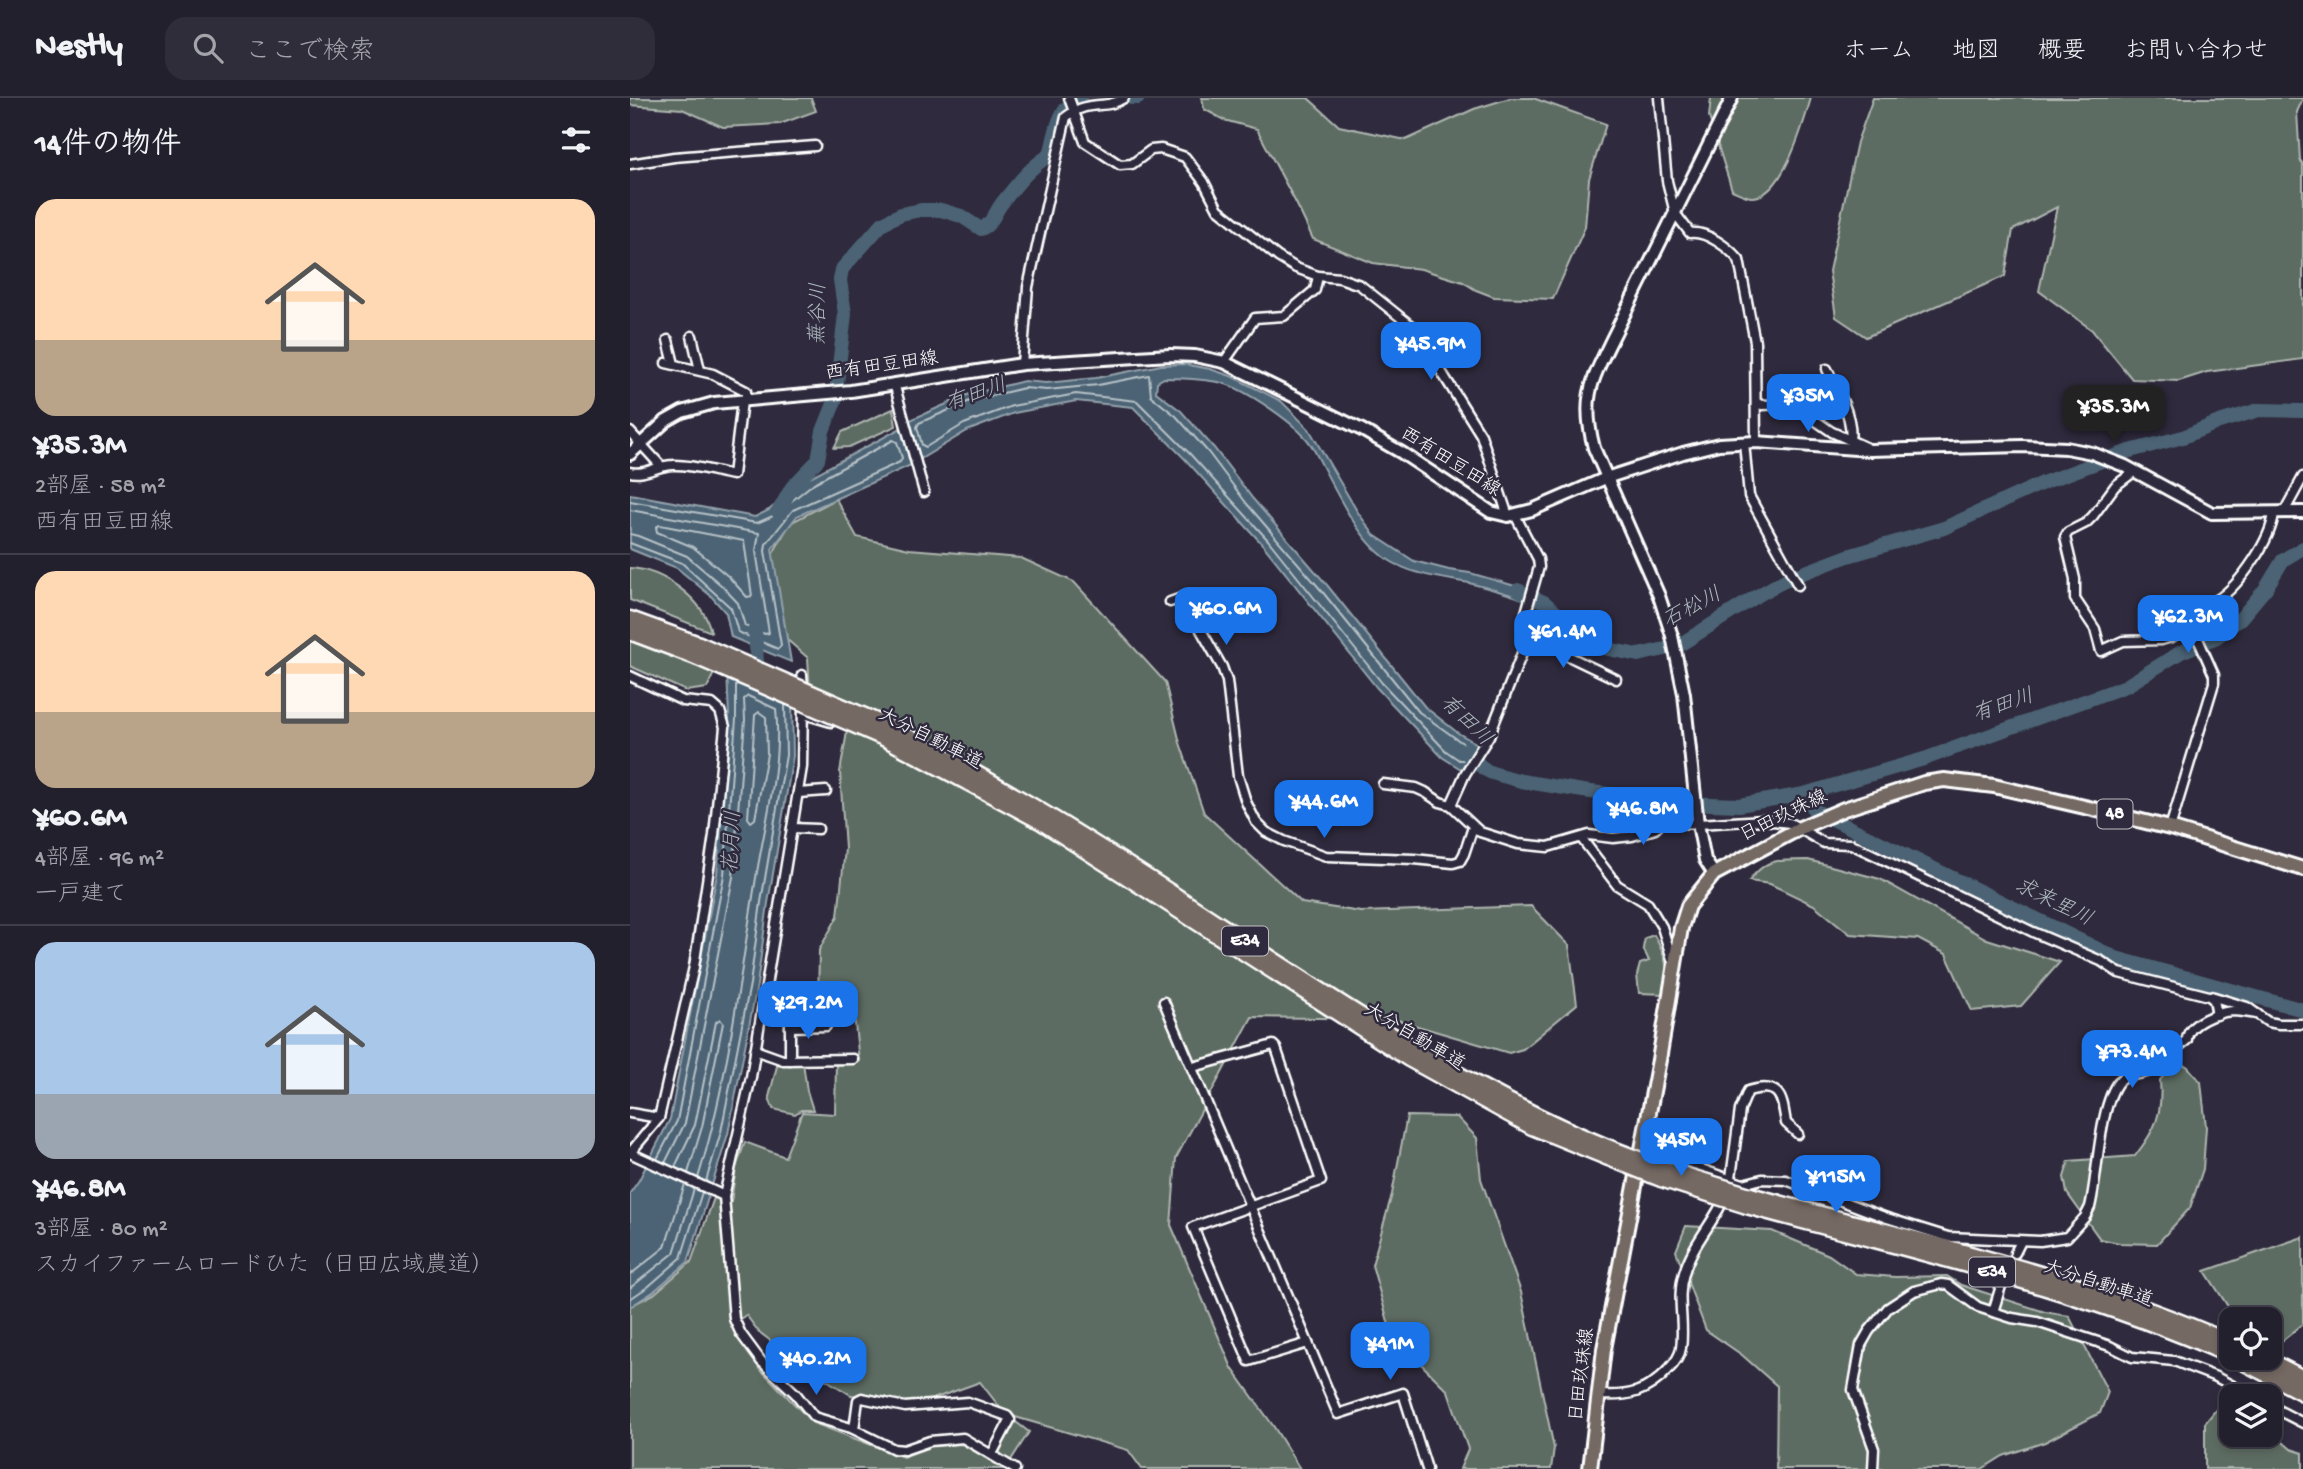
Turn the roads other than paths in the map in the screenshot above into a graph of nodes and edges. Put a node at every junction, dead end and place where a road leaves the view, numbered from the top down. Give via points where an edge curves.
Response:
1 (1659, 98) edge
2 (1732, 98) edge
3 (1123, 99) edge
4 (1071, 103) edge
5 (815, 146) dead end
6 (630, 164) edge
7 (1675, 213) junction
8 (1318, 276) junction
9 (692, 336) dead end
10 (668, 341) dead end
11 (1224, 362) junction
12 (1021, 365) junction
13 (1827, 369) dead end
14 (700, 370) junction
15 (894, 383) junction
16 (744, 401) junction
17 (1757, 402) junction
18 (630, 432) edge
19 (1850, 441) junction
20 (1744, 442) junction
21 (1756, 442) junction
22 (641, 444) junction
23 (1870, 450) junction
24 (630, 454) edge
25 (661, 466) junction
26 (2130, 468) junction
27 (630, 472) edge
28 (2303, 477) edge
29 (1606, 478) junction
30 (924, 492) dead end
31 (2303, 512) edge
32 (2279, 513) junction
33 (1512, 516) junction
34 (1798, 585) dead end
35 (1170, 602) dead end
36 (630, 619) edge
37 (2191, 626) junction
38 (630, 632) edge
39 (1525, 635) junction
40 (698, 651) junction
41 (802, 675) dead end
42 (630, 676) edge
43 (1616, 679) dead end
44 (804, 714) junction
45 (834, 722) dead end
46 (1382, 785) dead end
47 (826, 792) dead end
48 (798, 793) junction
49 (1451, 805) junction
50 (1698, 824) junction
51 (1473, 827) junction
52 (792, 828) junction
53 (1800, 828) junction
54 (2170, 828) junction
55 (818, 829) dead end
56 (1582, 839) junction
57 (2303, 869) edge
58 (1714, 874) junction
59 (1675, 967) junction
60 (2208, 996) junction
61 (1164, 1002) dead end
62 (2257, 1014) junction
63 (2217, 1015) junction
64 (2303, 1024) edge
65 (826, 1026) dead end
66 (755, 1050) junction
67 (853, 1059) dead end
68 (790, 1060) junction
69 (1192, 1067) junction
70 (630, 1113) edge
71 (659, 1118) junction
72 (1798, 1134) dead end
73 (1642, 1148) junction
74 (630, 1153) edge
75 (1731, 1180) junction
76 (724, 1196) junction
77 (1749, 1201) junction
78 (1251, 1206) junction
79 (2021, 1241) junction
80 (2015, 1253) dead end
81 (2001, 1286) dead end
82 (1993, 1312) junction
83 (2219, 1338) edge
84 (1308, 1343) junction
85 (2219, 1351) edge
86 (2282, 1367) edge
87 (2259, 1370) edge
88 (2303, 1378) edge
89 (2229, 1384) edge
90 (2303, 1392) edge
91 (1600, 1395) junction
92 (2282, 1412) edge
93 (2303, 1423) edge
94 (854, 1429) junction
95 (992, 1454) junction
96 (1015, 1469) edge
97 (1427, 1469) edge
98 (1590, 1469) edge
99 (1873, 1469) edge

1 - 7 street via 1667,181
2 - 7 main road
3 - 4 street
4 - 8 street via 1085,142 1120,165 1132,164 1151,150 1185,157 1217,209 1278,257
4 - 12 street via 1028,287
5 - 6 street
7 - 17 street via 1690,233 1697,232 1731,250 1739,260 1755,342
7 - 29 main road via 1594,376 1588,397 1587,423
8 - 11 street via 1315,290 1284,316 1255,318
8 - 33 street via 1360,285 1414,328 1482,435
9 - 14 street
10 - 14 street via 670,364
11 - 12 main road, 西有田豆田線 via 1170,355
11 - 33 main road, 西有田豆田線 via 1362,430 1484,508
12 - 15 main road, 西有田豆田線
13 - 19 street via 1850,419
14 - 16 street via 746,391
15 - 16 main road, 西有田豆田線
15 - 30 street
16 - 22 main road, 西有田豆田線 via 681,412
16 - 25 street via 733,475 677,464
17 - 19 street via 1796,407
17 - 21 street
18 - 22 street
19 - 23 street
20 - 21 main road, 西有田豆田線
20 - 29 main road, 西有田豆田線 via 1683,453
20 - 34 street via 1749,496
21 - 23 main road, 西有田豆田線
22 - 24 main road, 西有田豆田線
22 - 25 street
23 - 26 main road, 西有田豆田線 via 2066,448
25 - 27 street
26 - 32 main road, 西有田豆田線 via 2212,513
26 - 37 street via 2093,516 2065,537 2075,599 2095,629 2101,651 2123,641 2172,637
28 - 32 street
29 - 33 main road, 西有田豆田線
29 - 50 main road via 1672,636 1684,694
31 - 32 main road, 西有田豆田線
32 - 37 street via 2238,583 2187,614
33 - 39 street via 1539,567 1527,605
35 - 51 street via 1191,598 1201,630 1222,667 1238,776 1256,822 1266,832 1326,856 1454,863 1464,854
36 - 40 highway, 大分自動車道 / E34
37 - 54 street via 2214,683
38 - 40 highway, 大分自動車道 / E34
39 - 43 street via 1554,637 1567,644 1566,655
39 - 49 street via 1525,646 1489,736
40 - 77 highway, 大分自動車道 / E34, bridge via 950,757 1073,828 1416,1049 1608,1153
41 - 44 street
42 - 71 street via 682,701 712,704 720,711 725,727 705,905
44 - 45 street
44 - 48 street
46 - 49 street via 1416,789
47 - 48 street
48 - 52 street
49 - 51 street
50 - 53 street via 1764,820 1790,822
50 - 56 street via 1662,822 1632,836 1589,835
50 - 58 main road via 1705,860
51 - 56 street via 1518,844 1548,847
52 - 55 street
52 - 66 street
53 - 54 main road, 日田玖珠線 / 48 via 1882,795 1944,780 1994,786
53 - 58 main road, 日田玖珠線 / 48
53 - 60 street via 1824,843 1851,844 2119,973
54 - 57 main road, 日田玖珠線 / 48
56 - 59 street via 1618,885 1648,904 1662,927
58 - 59 main road, 日田玖珠線 / 48 via 1688,905
59 - 73 main road, 日田玖珠線 / 48
60 - 62 street
60 - 63 street via 2214,1000
61 - 69 street
62 - 63 street via 2232,1011
62 - 64 street via 2279,1024
63 - 79 street via 2192,1028 2187,1040 2151,1070 2122,1078 2112,1091 2095,1188 2085,1217 2067,1237
65 - 68 street via 790,1022
66 - 68 street
66 - 76 street
67 - 68 street
69 - 78 street
69 - 78 street via 1273,1045 1276,1048 1321,1181
70 - 71 street
71 - 74 street
72 - 75 street via 1786,1123 1784,1104 1775,1091 1748,1091 1740,1110
73 - 75 street
73 - 91 main road, 日田玖珠線 / 48 via 1604,1349
74 - 76 street
75 - 79 street via 1743,1184 1786,1180 1948,1237
75 - 91 street via 1682,1277 1680,1355 1649,1388 1621,1396
76 - 94 street via 733,1319 741,1334 814,1417
77 - 83 highway, 大分自動車道 / E34 via 2075,1283
77 - 85 highway, 大分自動車道 / E34 via 2072,1295
78 - 84 street
78 - 84 street via 1193,1227 1200,1247 1249,1362
79 - 80 street
81 - 82 street
82 - 89 street via 2037,1322 2132,1357 2174,1361
82 - 99 street via 1941,1284 1914,1291 1880,1315 1861,1345 1853,1390 1874,1449
84 - 97 street via 1338,1414 1403,1393
86 - 88 highway
87 - 90 highway, 大分自動車道 / E34
91 - 98 main road, 日田玖珠線 / 48
92 - 93 street
94 - 95 street via 894,1449 963,1438
94 - 95 street via 862,1398 905,1407 968,1402 1010,1420
95 - 96 street

